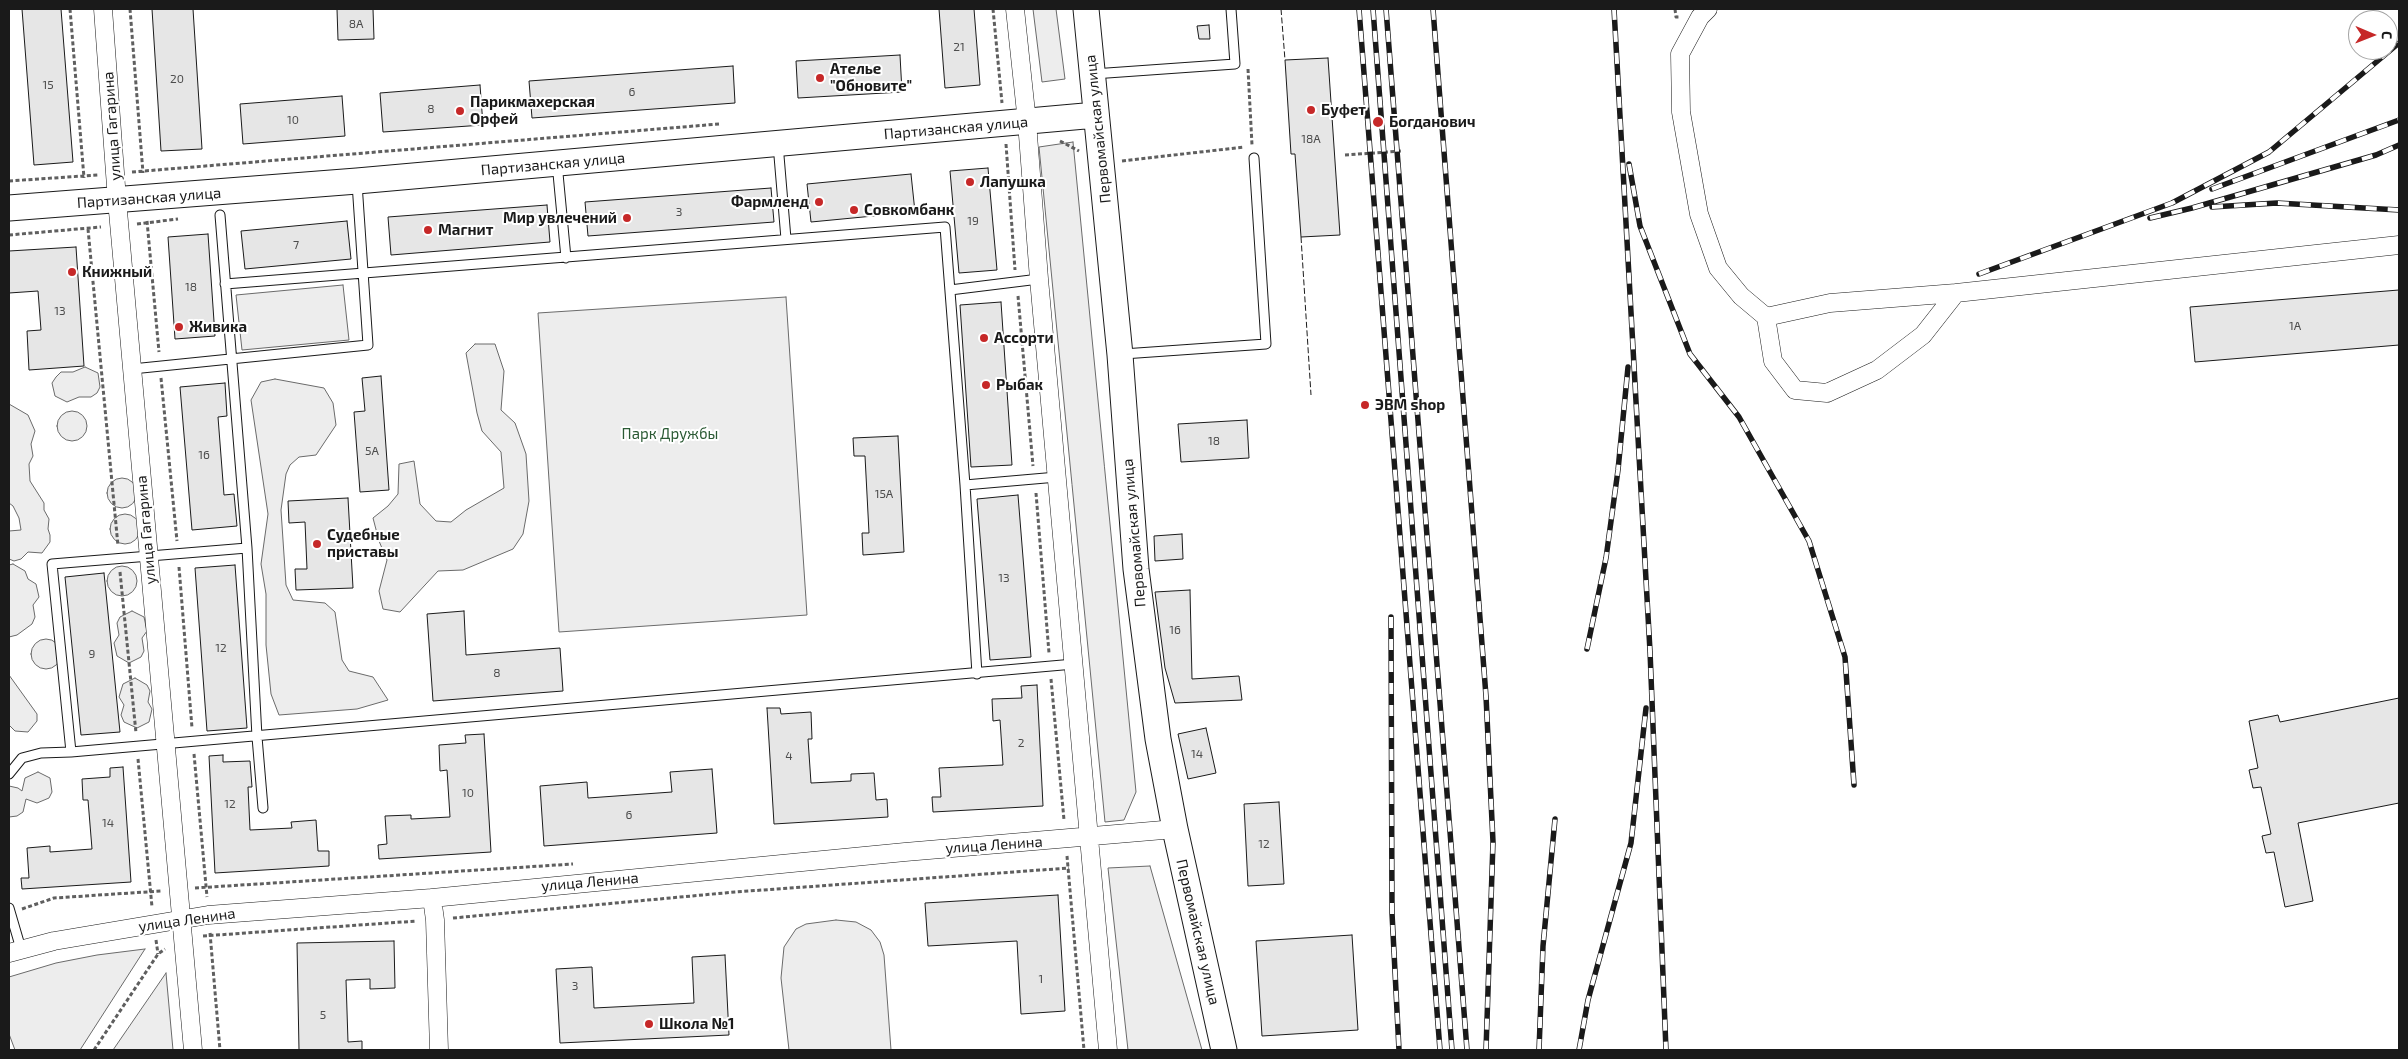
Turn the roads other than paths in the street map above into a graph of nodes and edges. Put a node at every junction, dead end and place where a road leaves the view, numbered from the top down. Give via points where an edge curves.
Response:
1 (103, 9) edge
2 (1015, 9) edge
3 (1086, 9) edge
4 (1231, 9) edge
5 (1708, 9) edge
6 (1092, 74) junction
7 (1096, 115) junction
8 (1012, 125) junction
9 (778, 144) junction
10 (1254, 158) road end
11 (558, 163) junction
12 (357, 181) junction
13 (117, 200) junction
14 (9, 208) edge
15 (220, 215) dead end
16 (786, 239) junction
17 (2399, 245) edge
18 (566, 258) junction
19 (364, 274) junction
20 (1039, 279) junction
21 (225, 284) junction
22 (950, 290) junction
23 (1956, 293) junction
24 (1766, 317) junction
25 (1120, 355) junction
26 (232, 359) junction
27 (132, 369) junction
28 (1057, 477) junction
29 (965, 485) junction
30 (248, 548) junction
31 (149, 557) junction
32 (1074, 664) junction
33 (977, 674) junction
34 (257, 736) junction
35 (166, 745) junction
36 (71, 752) junction
37 (9, 774) edge
38 (263, 808) dead end
39 (1175, 829) junction
40 (1088, 838) junction
41 (432, 898) junction
42 (9, 911) edge
43 (181, 920) junction
44 (15, 951) edge
45 (193, 1050) edge
46 (439, 1050) edge
47 (1108, 1050) edge
48 (1224, 1050) edge

1 - 13 street, улица Гагарина
2 - 8 street
3 - 6 street, Первомайская улица
4 - 6 lane via 1235,64
5 - 24 street via 1700,17 1680,54 1682,112 1699,214 1718,268 1741,296
6 - 7 street, Первомайская улица
7 - 8 street, Партизанская улица
7 - 25 street, Первомайская улица
8 - 9 street, Партизанская улица
8 - 20 street
9 - 11 street, Партизанская улица
9 - 16 lane
10 - 25 lane via 1266,344
11 - 12 street, Партизанская улица
11 - 18 lane
12 - 13 street, Партизанская улица via 146,210
12 - 19 lane
13 - 14 street, Партизанская улица
13 - 27 street, улица Гагарина
15 - 21 lane
16 - 18 lane
16 - 22 lane via 945,227
17 - 23 street
18 - 19 lane
19 - 21 lane
19 - 26 lane via 368,345
20 - 22 lane
20 - 28 street
21 - 26 lane
22 - 29 lane
23 - 24 street via 1830,303
23 - 24 street via 1923,335 1877,370 1827,393 1795,390 1773,361
25 - 39 street, Первомайская улица via 1136,568 1158,739
26 - 27 lane
26 - 30 lane
27 - 31 street, улица Гагарина
28 - 29 lane
28 - 32 street
29 - 33 lane
30 - 31 lane
30 - 34 lane
31 - 35 street, улица Гагарина
31 - 36 lane via 52,564
32 - 33 lane
32 - 40 street
33 - 34 lane
34 - 35 lane
34 - 38 lane
35 - 36 lane
35 - 43 street, улица Гагарина
36 - 37 lane via 41,753 22,758
39 - 40 street, улица Ленина
39 - 48 street, Первомайская улица
40 - 41 street, улица Ленина via 905,852
40 - 47 street
41 - 43 street, улица Ленина via 208,915
41 - 46 street
42 - 44 lane
43 - 44 street, улица Ленина via 88,934
43 - 45 street, улица Гагарина

